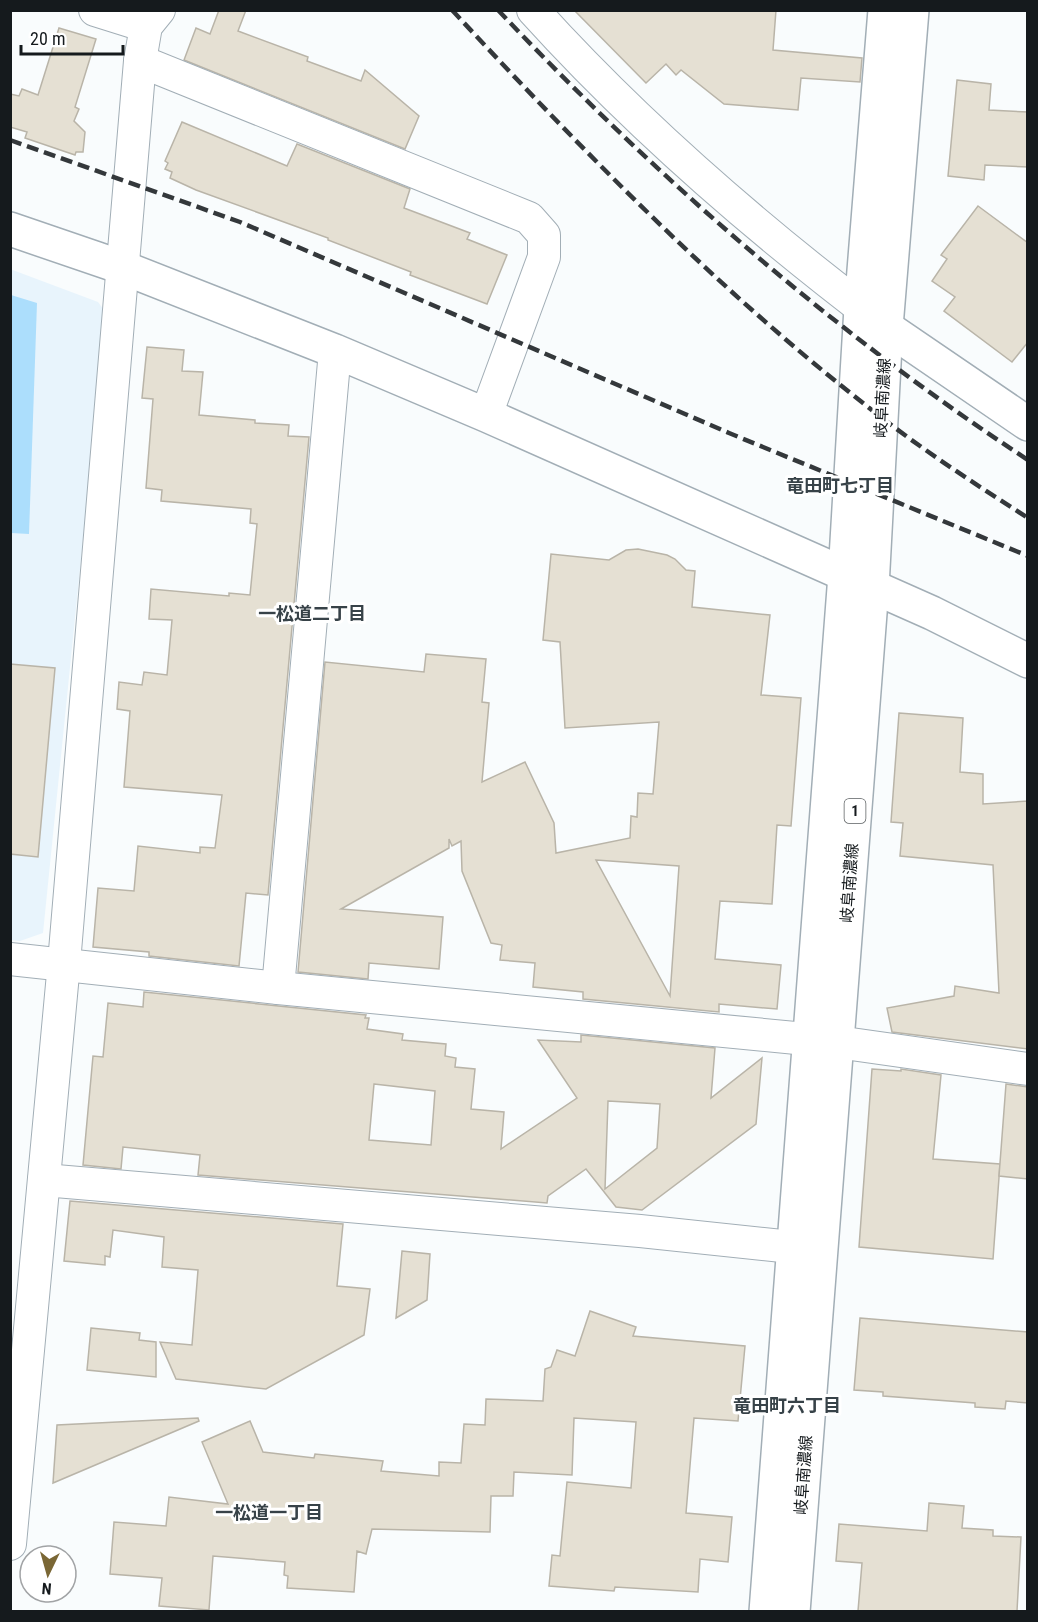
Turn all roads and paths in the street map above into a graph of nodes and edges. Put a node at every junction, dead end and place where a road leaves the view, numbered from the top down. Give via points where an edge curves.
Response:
1 (95, 10) edge
2 (532, 10) edge
3 (885, 10) edge
4 (912, 10) edge
5 (152, 18) edge
6 (140, 61) junction
7 (10, 229) edge
8 (124, 268) junction
9 (873, 318) junction
10 (335, 351) junction
11 (486, 415) junction
12 (1028, 424) edge
13 (859, 581) junction
14 (1028, 661) edge
15 (10, 958) edge
16 (64, 963) junction
17 (278, 988) junction
18 (824, 1041) junction
19 (1028, 1069) edge
20 (44, 1180) junction
21 (808, 1249) junction
22 (20, 1350) edge
23 (12, 1508) edge
24 (10, 1544) edge
25 (766, 1611) edge
26 (794, 1611) edge

1 - 5 street
2 - 9 street via 586,69 685,162
3 - 9 main road, 岐阜南濃線 / 1
4 - 9 main road, 岐阜南濃線 / 1
5 - 6 street
6 - 8 street
6 - 11 street via 529,218 544,235 544,257
7 - 8 main road
8 - 10 main road
8 - 16 street
9 - 12 main road
9 - 13 main road, 岐阜南濃線 / 1
10 - 11 main road
10 - 17 street
11 - 13 main road
13 - 14 main road
13 - 18 main road, 岐阜南濃線 / 1
15 - 16 street
16 - 17 street
16 - 20 street
17 - 18 street
18 - 19 street
18 - 21 main road, 岐阜南濃線 / 1
20 - 21 street
20 - 22 street
21 - 25 main road, 岐阜南濃線 / 1
21 - 26 main road, 岐阜南濃線 / 1
22 - 23 street
23 - 24 street

